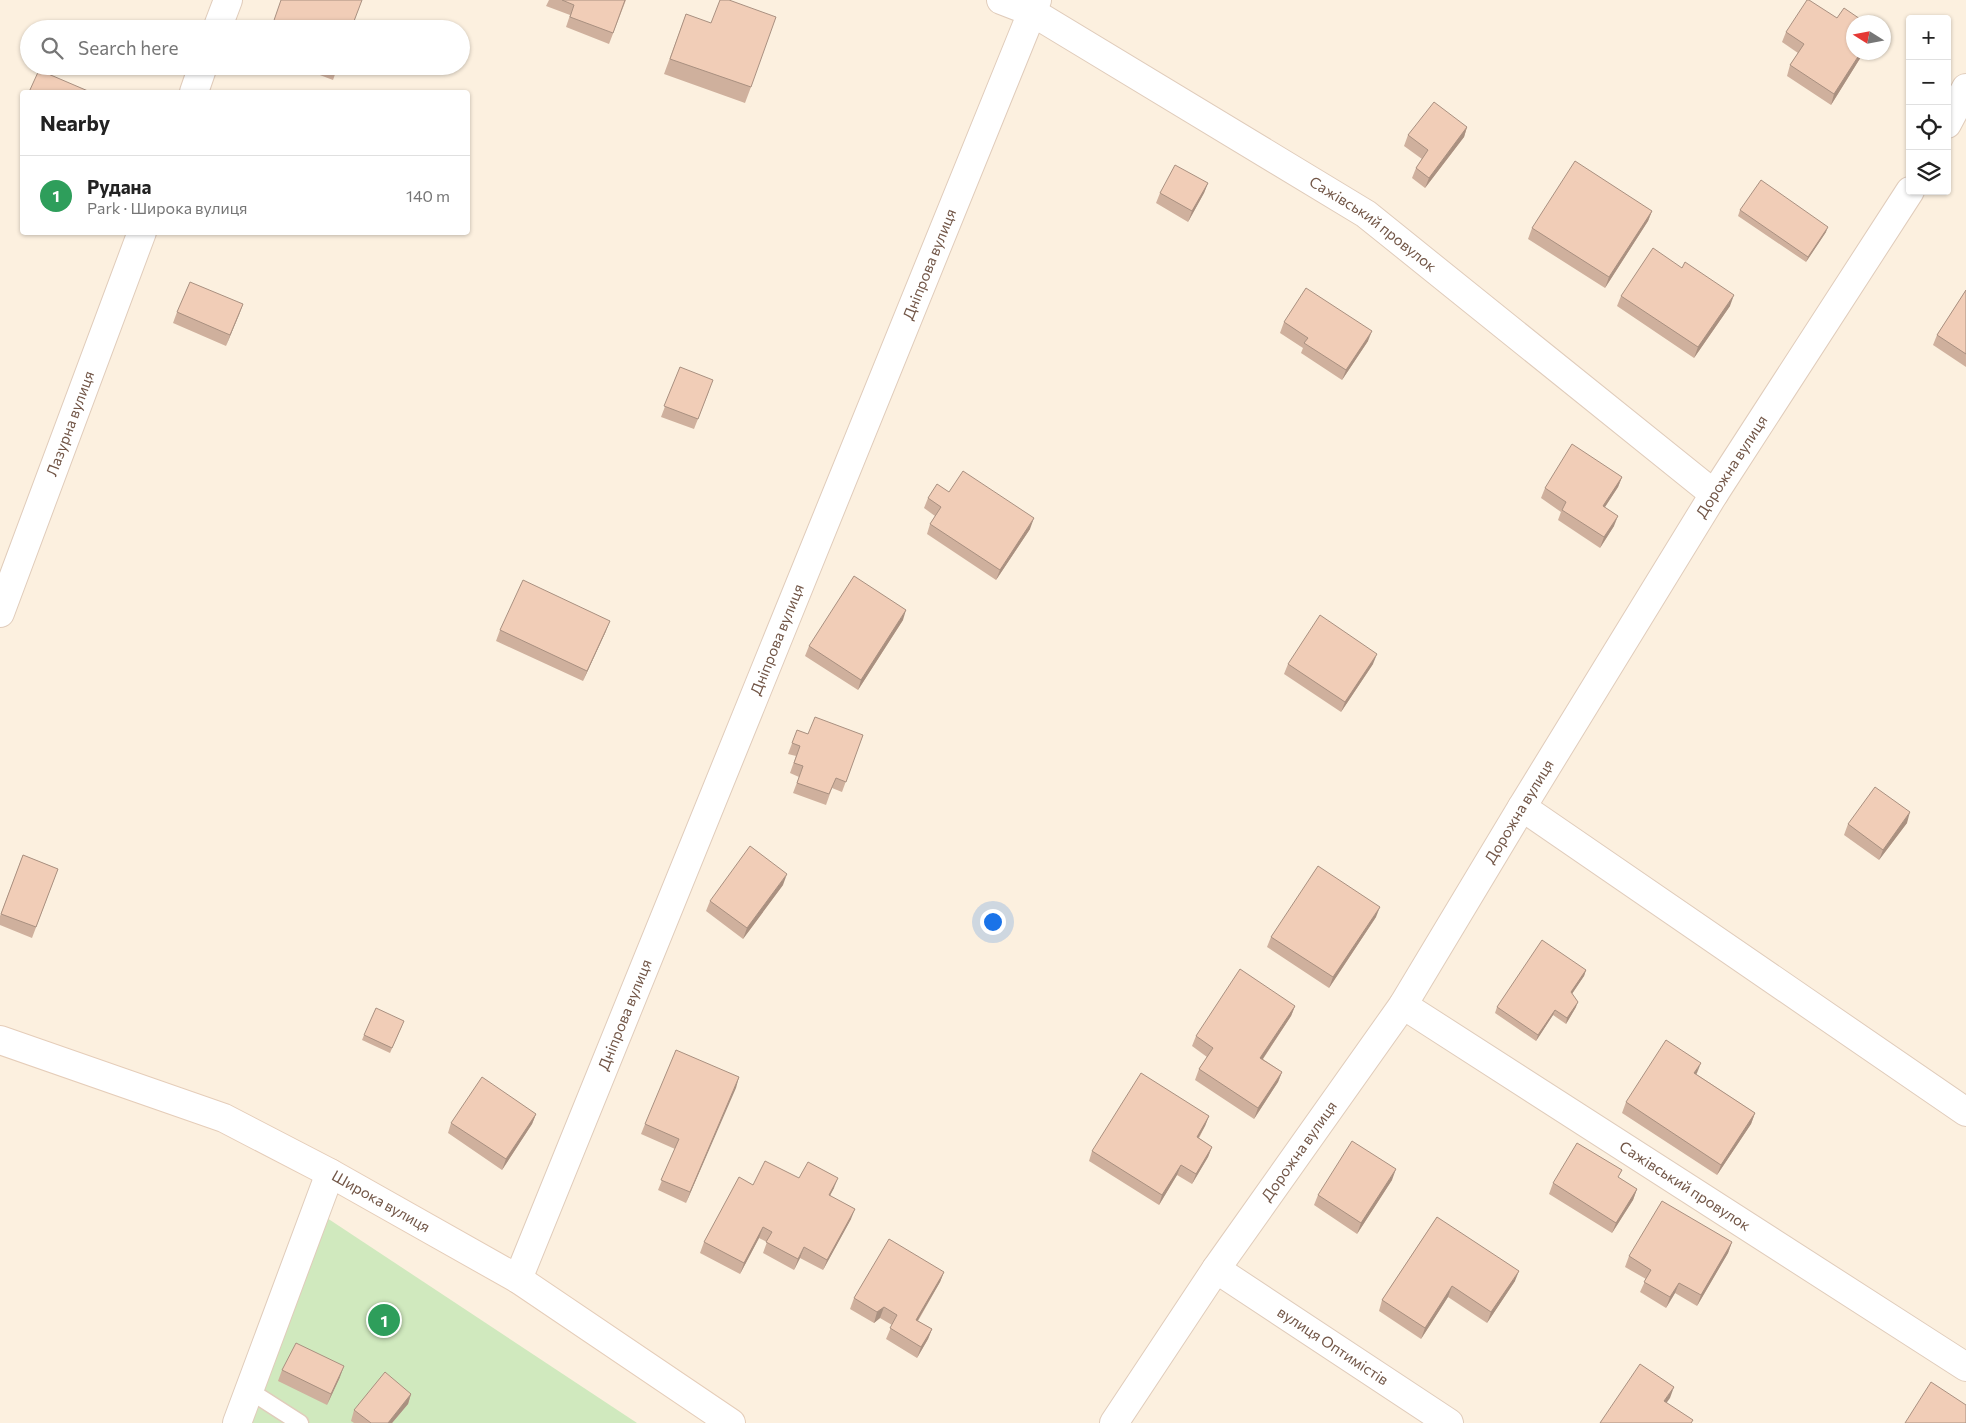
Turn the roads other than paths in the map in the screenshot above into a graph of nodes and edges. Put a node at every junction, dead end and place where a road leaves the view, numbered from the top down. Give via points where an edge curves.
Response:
1 (228, 0) edge
2 (1001, 0) edge
3 (1035, 6) edge
4 (220, 20) edge
5 (201, 75) edge
6 (1966, 88) edge
7 (195, 90) edge
8 (1951, 116) edge
9 (1907, 195) edge
10 (141, 235) edge
11 (1714, 494) junction
12 (0, 613) edge
13 (1522, 807) junction
14 (1403, 1005) junction
15 (0, 1040) edge
16 (1966, 1112) edge
17 (330, 1173) junction
18 (1216, 1269) junction
19 (518, 1279) junction
20 (1966, 1367) edge
21 (250, 1390) junction
22 (237, 1423) edge
23 (300, 1423) edge
24 (731, 1423) edge
25 (1114, 1423) edge
26 (1449, 1423) edge

1 - 4 street
2 - 3 street, Сажівський провулок
3 - 11 street, Сажівський провулок via 1366,214
3 - 19 street, Дніпрова вулиця
5 - 7 street
6 - 8 street
9 - 11 street, Дорожна вулиця
10 - 12 street, Лазурна вулиця
11 - 13 street, Дорожна вулиця
13 - 14 street, Дорожна вулиця
13 - 16 street
14 - 18 street, Дорожна вулиця
14 - 20 street, Сажівський провулок
15 - 17 street, Широка вулиця via 224,1118
17 - 19 street, Широка вулиця
17 - 21 street
18 - 25 street, Дорожна вулиця
18 - 26 street, вулиця Оптимістів
19 - 24 street, Широка вулиця
21 - 22 street
21 - 23 lane

